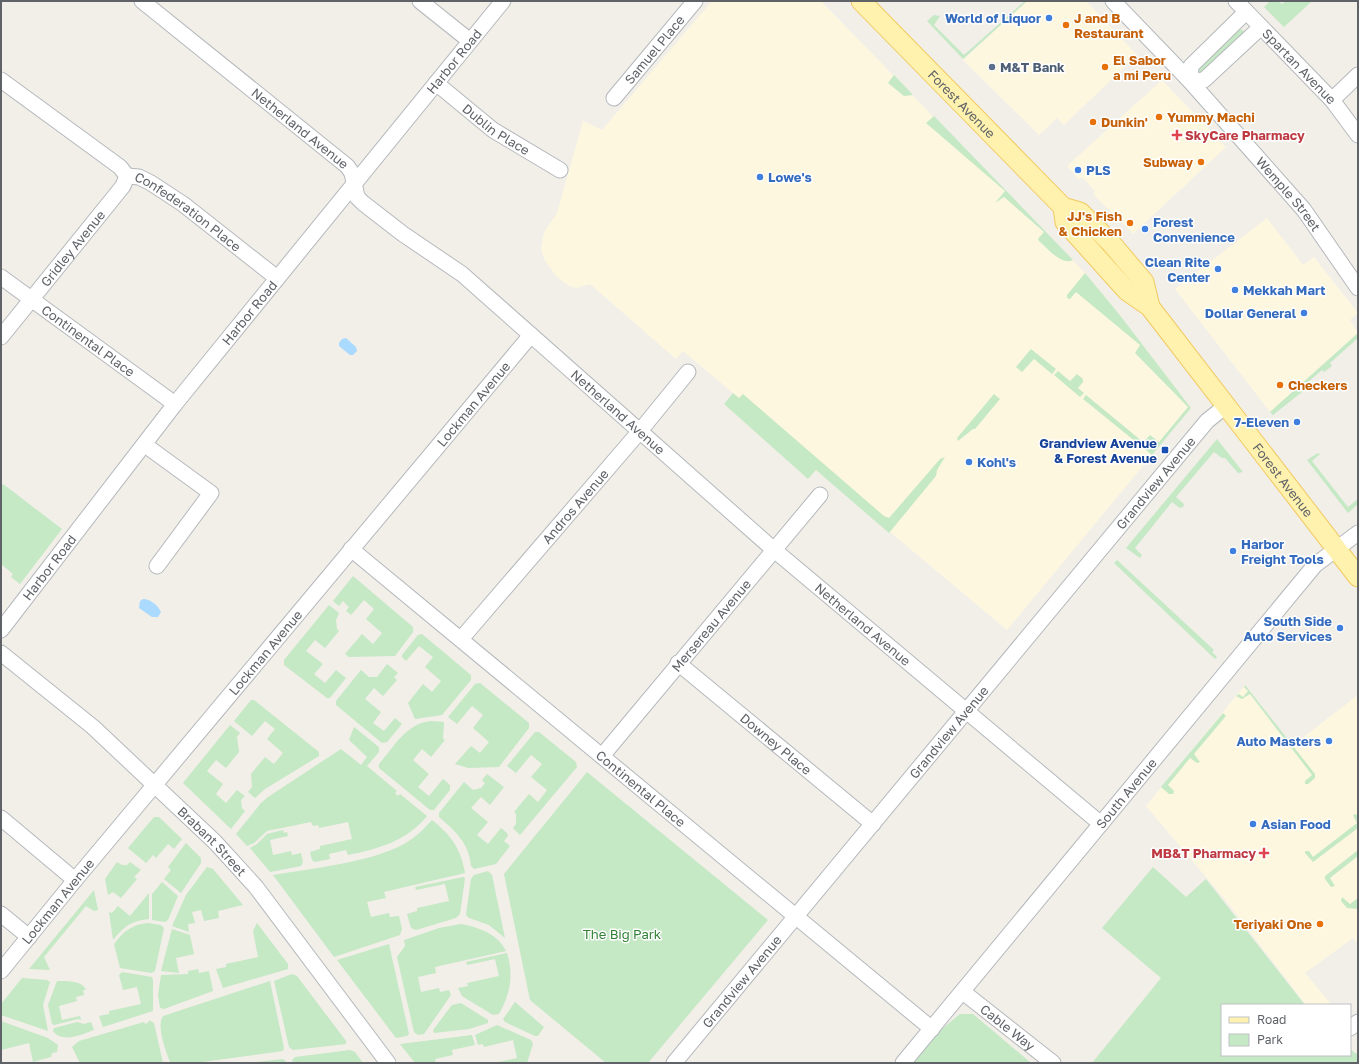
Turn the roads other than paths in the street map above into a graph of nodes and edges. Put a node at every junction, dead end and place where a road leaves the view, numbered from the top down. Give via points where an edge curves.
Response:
1 (142, 1) edge
2 (420, 1) edge
3 (503, 1) edge
4 (696, 1) edge
5 (861, 1) edge
6 (1113, 1) edge
7 (1236, 1) edge
8 (1246, 12) junction
9 (1261, 27) junction
10 (470, 41) junction
11 (1358, 75) edge
12 (1, 80) edge
13 (1190, 81) junction
14 (436, 83) junction
15 (614, 98) dead end
16 (1332, 100) junction
17 (1358, 135) edge
18 (560, 170) dead end
19 (127, 176) junction
20 (353, 186) junction
21 (1, 277) edge
22 (277, 278) junction
23 (1358, 288) edge
24 (32, 299) junction
25 (531, 335) junction
26 (1, 337) edge
27 (688, 372) dead end
28 (176, 404) junction
29 (1227, 405) junction
30 (640, 431) junction
31 (145, 445) junction
32 (820, 495) dead end
33 (1358, 533) edge
34 (351, 549) junction
35 (773, 549) junction
36 (1337, 549) junction
37 (157, 566) dead end
38 (1358, 577) edge
39 (1, 630) edge
40 (461, 639) junction
41 (1, 653) edge
42 (678, 663) junction
43 (967, 712) junction
44 (602, 756) junction
45 (155, 784) junction
46 (1, 818) edge
47 (873, 824) junction
48 (1101, 824) junction
49 (75, 880) junction
50 (1, 914) edge
51 (796, 917) junction
52 (29, 937) junction
53 (1, 971) edge
54 (963, 992) junction
55 (932, 1028) junction
56 (388, 1063) edge
57 (674, 1063) edge
58 (903, 1063) edge
59 (1053, 1063) edge

1 - 20 street, Netherland Avenue via 347,166 352,173
2 - 10 street
3 - 10 street, Harbor Road
4 - 15 street, Samuel Place
5 - 29 main road, Forest Avenue via 1063,207 1065,222 1127,291 1150,307
6 - 13 street, Wemple Street
7 - 8 street, Spartan Avenue
8 - 9 street, Spartan Avenue
8 - 13 street via 1192,66
9 - 13 street via 1204,80
9 - 16 street, Spartan Avenue
10 - 14 street, Harbor Road
11 - 16 street
12 - 19 street, Confederation Place via 120,167
13 - 23 street, Wemple Street via 1304,210
14 - 18 street, Dublin Place via 493,130
14 - 20 street, Harbor Road
16 - 17 street, Spartan Avenue
19 - 22 street, Confederation Place via 139,177 183,204
19 - 24 street, Gridley Avenue via 123,186
20 - 22 street, Harbor Road
20 - 25 street, Netherland Avenue via 357,197 364,203 403,234 462,274
21 - 24 street, Continental Place
22 - 28 street, Harbor Road
24 - 26 street, Gridley Avenue
24 - 28 street, Continental Place
25 - 30 street, Netherland Avenue
25 - 34 street, Lockman Avenue
27 - 30 street, Andros Avenue
28 - 31 street, Harbor Road
29 - 36 main road, Forest Avenue
29 - 43 street, Grandview Avenue via 1207,421
30 - 35 street, Netherland Avenue
30 - 40 street, Andros Avenue
31 - 37 street via 211,493
31 - 39 street, Harbor Road
32 - 35 street, Mersereau Avenue
33 - 36 street, South Avenue
34 - 40 street, Continental Place
34 - 45 street, Lockman Avenue
35 - 42 street, Mersereau Avenue
35 - 43 street, Netherland Avenue
36 - 38 main road, Forest Avenue
36 - 48 street, South Avenue via 1315,565
40 - 44 street, Continental Place
41 - 45 street, Brabant Street via 76,712
42 - 44 street, Mersereau Avenue
42 - 47 street, Downey Place
43 - 47 street, Grandview Avenue
43 - 48 street, Netherland Avenue
44 - 51 street, Continental Place
45 - 49 street, Lockman Avenue
45 - 56 street, Brabant Street via 215,842 256,887
46 - 49 street
47 - 51 street, Grandview Avenue
48 - 54 street, South Avenue
49 - 52 street, Lockman Avenue
50 - 52 street
51 - 55 street, Continental Place
51 - 57 street, Grandview Avenue
52 - 53 street, Lockman Avenue
54 - 55 street, South Avenue
54 - 59 street, Cable Way
55 - 58 street, South Avenue

